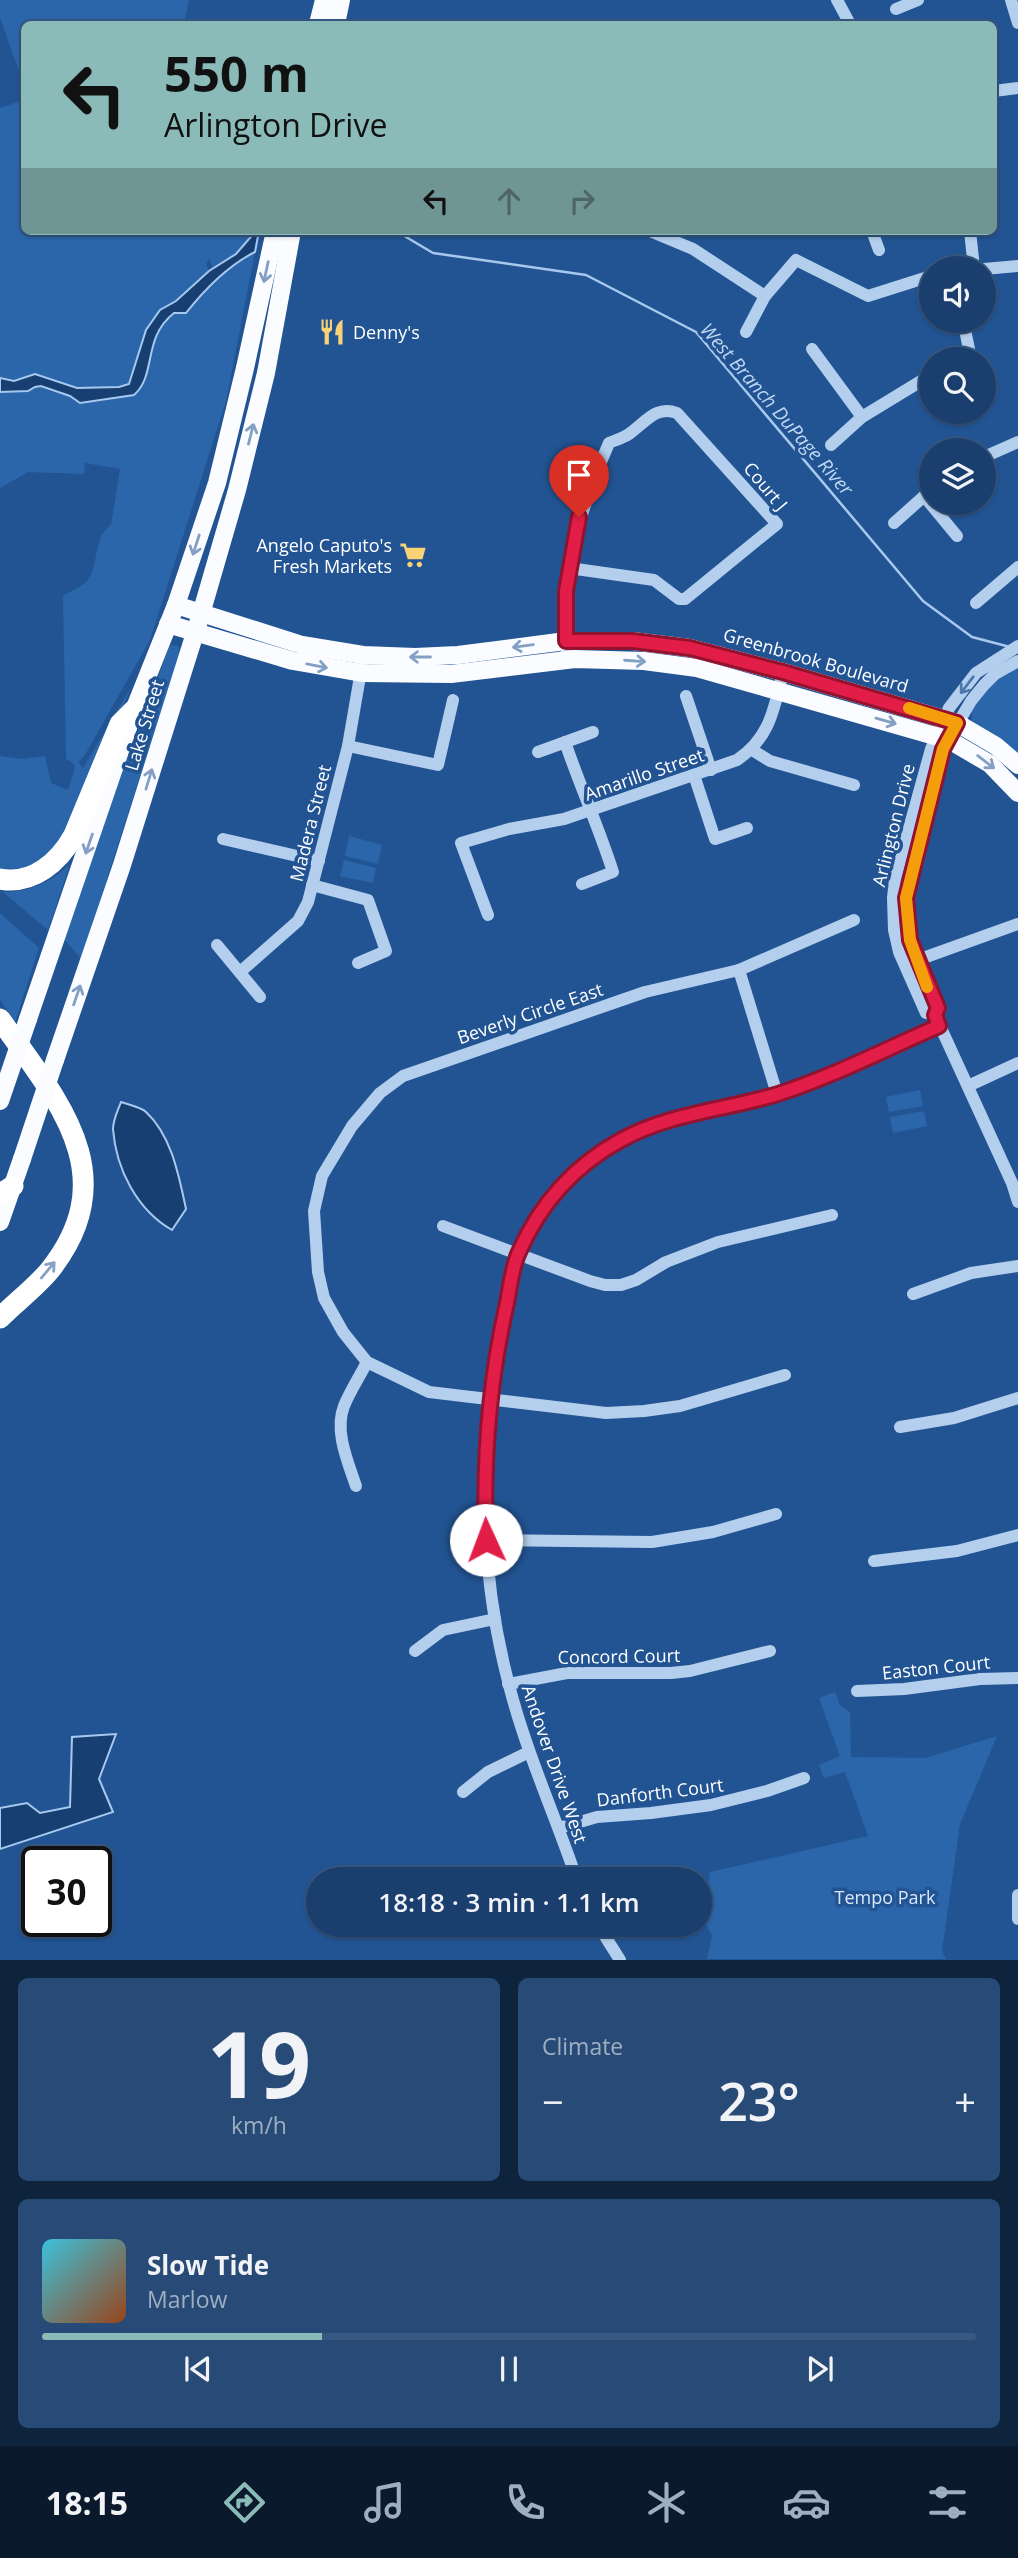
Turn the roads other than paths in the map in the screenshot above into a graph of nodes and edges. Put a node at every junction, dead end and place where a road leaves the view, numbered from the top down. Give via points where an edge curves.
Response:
1 (324, 0) edge
2 (341, 0) edge
3 (837, 0) edge
4 (918, 0) edge
5 (1011, 0) edge
6 (896, 9) dead end
7 (319, 21) edge
8 (337, 21) edge
9 (848, 21) edge
10 (1018, 23) edge
11 (1018, 88) edge
12 (997, 91) edge
13 (282, 235) edge
14 (283, 235) edge
15 (660, 235) edge
16 (873, 235) edge
17 (970, 235) edge
18 (879, 250) dead end
19 (973, 256) edge
20 (1018, 266) edge
21 (996, 268) edge
22 (919, 280) edge
23 (765, 296) junction
24 (746, 332) dead end
25 (812, 349) dead end
26 (919, 382) edge
27 (862, 417) junction
28 (1018, 442) edge
29 (831, 445) dead end
30 (996, 452) edge
31 (919, 500) edge
32 (942, 515) edge
33 (894, 523) dead end
34 (957, 537) dead end
35 (1018, 567) edge
36 (569, 568) junction
37 (976, 603) dead end
38 (176, 605) junction
39 (201, 614) junction
40 (168, 624) junction
41 (195, 632) junction
42 (566, 641) junction
43 (1018, 646) edge
44 (567, 659) junction
45 (1016, 662) edge
46 (362, 664) junction
47 (783, 672) junction
48 (779, 690) junction
49 (686, 696) dead end
50 (453, 700) dead end
51 (134, 710) junction
52 (947, 729) junction
53 (593, 732) dead end
54 (565, 742) junction
55 (348, 746) junction
56 (752, 750) junction
57 (538, 752) dead end
58 (1018, 765) edge
59 (710, 770) junction
60 (694, 775) junction
61 (854, 785) dead end
62 (1018, 793) edge
63 (591, 810) junction
64 (747, 828) dead end
65 (223, 839) dead end
66 (319, 861) junction
67 (0, 879) edge
68 (582, 884) dead end
69 (312, 886) junction
70 (488, 915) dead end
71 (854, 920) dead end
72 (1018, 924) edge
73 (217, 944) dead end
74 (358, 962) dead end
75 (911, 962) junction
76 (739, 970) junction
77 (240, 972) junction
78 (260, 997) dead end
79 (0, 1019) edge
80 (937, 1021) junction
81 (1018, 1063) edge
82 (968, 1086) junction
83 (777, 1094) junction
84 (0, 1101) edge
85 (6, 1190) edge
86 (1018, 1202) edge
87 (832, 1215) dead end
88 (0, 1222) edge
89 (443, 1226) dead end
90 (518, 1254) junction
91 (1018, 1266) edge
92 (913, 1294) dead end
93 (0, 1318) edge
94 (368, 1362) junction
95 (785, 1375) dead end
96 (1018, 1398) edge
97 (490, 1401) junction
98 (900, 1427) dead end
99 (356, 1486) dead end
100 (776, 1514) dead end
101 (1018, 1535) edge
102 (486, 1540) junction
103 (874, 1561) dead end
104 (495, 1619) junction
105 (415, 1651) dead end
106 (770, 1651) dead end
107 (1018, 1678) edge
108 (508, 1684) junction
109 (857, 1691) dead end
110 (529, 1752) junction
111 (804, 1778) dead end
112 (463, 1792) dead end
113 (559, 1828) junction
114 (572, 1867) edge
115 (1018, 1895) edge
116 (1018, 1919) edge
117 (606, 1937) edge
118 (620, 1959) edge

1 - 7 main road
2 - 8 main road
3 - 9 street
4 - 6 street
5 - 10 street
11 - 12 street
13 -> 38 main road, Lake Street via 216,485
39 -> 14 main road, Lake Street via 266,373
15 - 23 street via 693,249
16 - 18 street
17 - 19 street
20 - 21 street
22 - 23 street via 868,296 796,260
23 - 24 street
25 - 27 street
26 - 27 street
27 - 29 street
28 - 30 street
31 - 33 street
32 - 34 street
35 - 37 street
36 - 36 street, Court J via 654,580 685,599 777,524 677,413 668,410 655,413 627,436 609,443 579,517
36 - 42 street
38 - 39 main road, Greenbrook Boulevard
38 - 40 main road, Lake Street
39 - 41 main road, Lake Street
39 - 46 main road, Greenbrook Boulevard
40 - 41 main road, Greenbrook Boulevard
40 - 51 main road, Lake Street
41 -> 46 main road, Greenbrook Boulevard via 293,661
85 -> 41 main road, Lake Street, bridge via 22,1159 122,865
42 - 44 street
42 -> 46 main road, Greenbrook Boulevard
42 - 47 main road, Greenbrook Boulevard via 633,641 690,648
43 -> 52 street via 976,673 949,708
44 - 46 main road, Greenbrook Boulevard via 451,674
44 -> 48 main road, Greenbrook Boulevard via 676,665
45 - 52 street via 984,684
46 - 55 street, Madera Street
47 - 48 street
47 - 52 main road, Greenbrook Boulevard
48 -> 52 main road, Greenbrook Boulevard
48 - 56 street via 769,723
49 - 59 street
50 - 55 street via 438,765
51 - 67 highway via 120,724 65,852 38,873
51 -> 84 main road, Lake Street, bridge
52 - 58 main road, Greenbrook Boulevard via 996,746
52 -> 62 main road, Greenbrook Boulevard
52 - 75 street, Arlington Drive via 931,749 895,880 894,930
53 - 54 street
54 - 57 street
54 - 63 street
55 - 66 street, Madera Street
56 - 59 street, Amarillo Street
56 - 61 street via 770,761
59 - 60 street, Amarillo Street
60 - 63 street, Amarillo Street
60 - 64 street via 715,839
63 - 68 street via 613,872
63 - 70 street, Amarillo Street via 461,843
65 - 66 street
66 - 69 street, Madera Street
69 - 74 street via 368,900 386,951
69 - 77 street, Madera Street via 298,921
71 - 76 street, Beverly Circle East
72 - 75 street
73 - 77 street
75 - 80 street, Arlington Drive via 938,1008
76 - 83 street
76 - 94 street, Beverly Circle East via 645,992 412,1072 380,1093 352,1126 321,1176 313,1232 324,1298 336,1322
77 - 78 street
93 -> 79 highway via 66,1247 83,1196 78,1148 64,1112
80 - 82 street, Arlington Drive
80 - 83 street, Andover Drive West via 831,1074
81 - 82 street
82 - 86 street, Arlington Drive
83 - 90 street, Andover Drive West via 667,1121 598,1154 555,1193
85 - 88 main road, Lake Street
87 - 90 street via 718,1242 621,1285 590,1280
89 - 90 street
90 - 97 street, Andover Drive West via 499,1335
91 - 92 street via 971,1273
94 - 97 street via 429,1392
94 - 99 street via 343,1408 341,1421 345,1454
95 - 97 street via 691,1403 644,1411 606,1413
96 - 98 street via 954,1418
97 - 102 street, Andover Drive West via 484,1476
100 - 102 street via 713,1532 652,1542
101 - 103 street via 957,1551
102 - 104 street, Andover Drive West
104 - 105 street via 443,1630
104 - 108 street, Andover Drive West
106 - 108 street, Concord Court via 671,1674 567,1673
107 - 109 street, Easton Court
108 - 110 street, Andover Drive West
110 - 112 street via 488,1772
110 - 113 street, Andover Drive West
111 - 113 street, Danforth Court via 711,1805 597,1817
113 - 114 street, Andover Drive West
115 - 116 street
117 - 118 street

